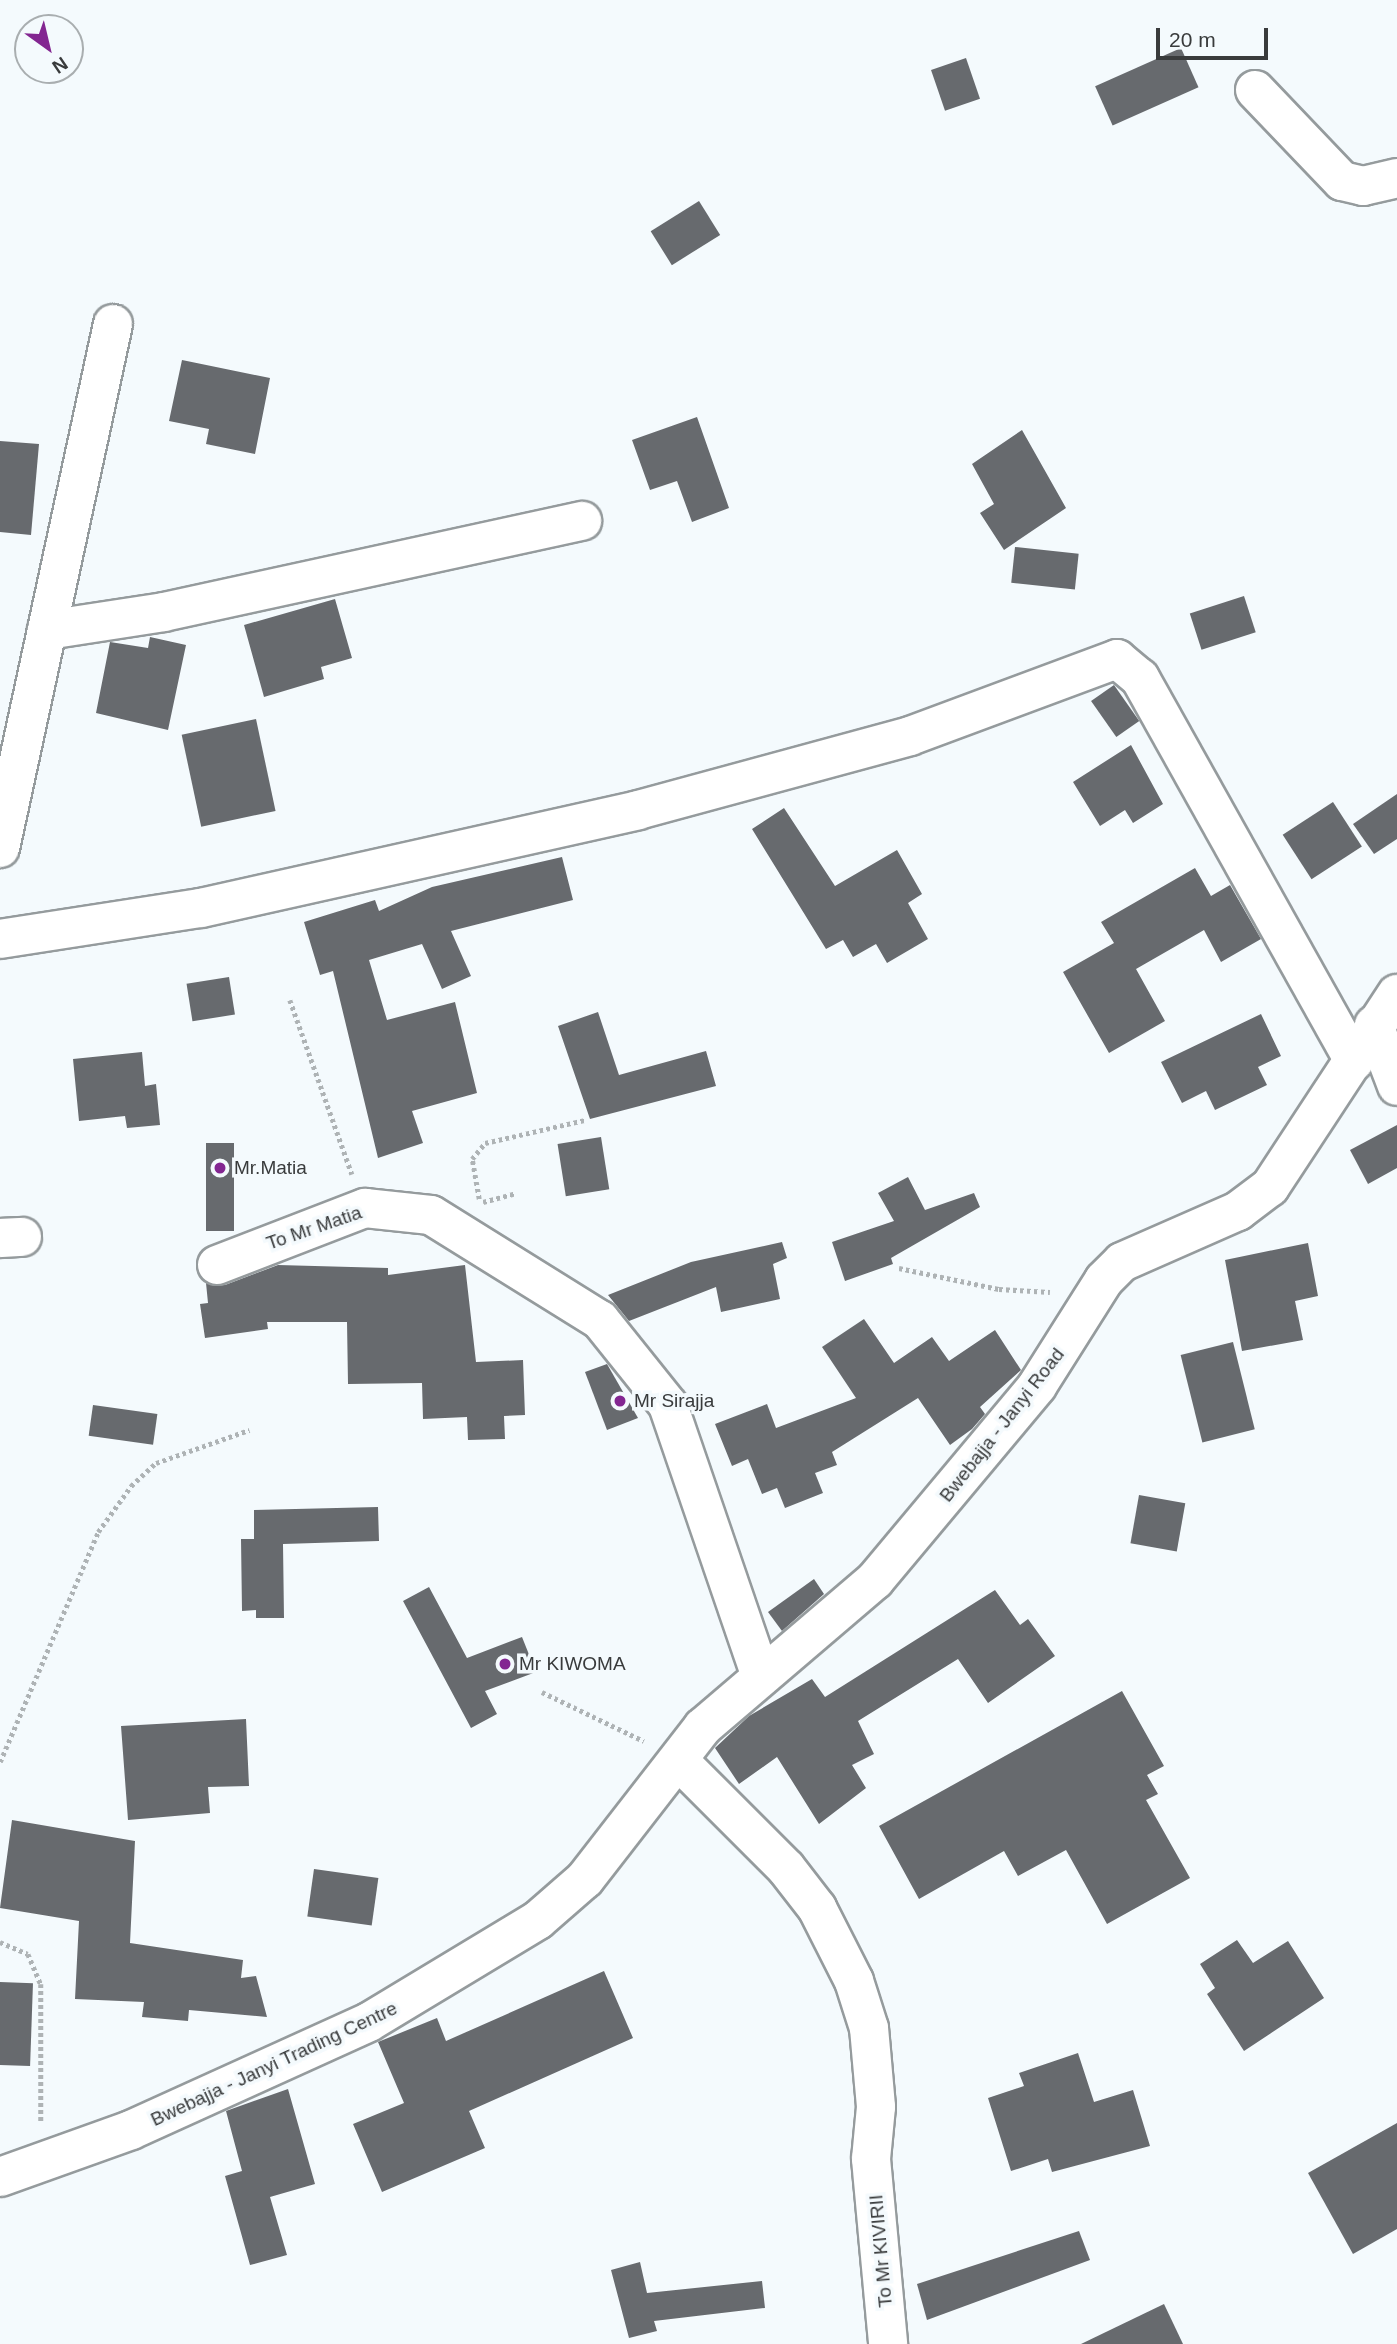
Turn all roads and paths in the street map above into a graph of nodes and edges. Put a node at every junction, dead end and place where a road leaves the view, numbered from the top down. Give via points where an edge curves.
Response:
1 (1255, 90) dead end
2 (1397, 178) edge
3 (113, 324) dead end
4 (582, 521) dead end
5 (47, 630) junction
6 (0, 848) edge
7 (0, 939) edge
8 (1397, 994) edge
9 (290, 1000) dead end
10 (1374, 1024) junction
11 (1353, 1061) junction
12 (1397, 1086) edge
13 (585, 1120) dead end
14 (516, 1193) dead end
15 (480, 1202) junction
16 (365, 1208) junction
17 (490, 1246) junction
18 (217, 1265) dead end
19 (899, 1268) dead end
20 (1091, 1294) junction
21 (249, 1430) dead end
22 (761, 1677) junction
23 (542, 1692) dead end
24 (678, 1760) junction
25 (0, 1762) edge
26 (0, 1942) edge
27 (41, 2163) junction
28 (0, 2177) edge
29 (888, 2344) edge

1 - 2 street via 1342,181 1363,186
3 - 5 street
4 - 5 street via 164,612
5 - 6 street
7 - 11 street via 34,938 201,908 638,810 910,736 1117,660 1140,678
8 - 10 street, Bwebajja - Janyi Road
9 - 16 path
10 - 11 street, Bwebajja - Janyi Road
10 - 12 street
11 - 20 street, Bwebajja - Janyi Road via 1270,1187 1238,1211 1122,1262
13 - 15 path via 485,1143 472,1159
14 - 15 path
15 - 17 path
16 - 17 street, To Mr Matia via 431,1215
16 - 18 street, To Mr Matia
17 - 22 street, To Mr Matia via 600,1320 668,1405
19 - 20 path via 999,1290
20 - 22 street, Bwebajja - Janyi Road via 1062,1353 915,1535 844,1610
21 - 25 path via 156,1463 131,1486 98,1532
22 - 24 street, Bwebajja - Janyi Trading Centre via 703,1727
23 - 24 path
24 - 27 street, Bwebajja - Janyi Trading Centre via 585,1879 538,1920 440,1983 369,2022 144,2125
24 - 29 street, To Mr KIVIRII via 786,1868 817,1908 854,1981 869,2028 876,2107 872,2159
26 - 27 path via 28,1954 41,1984
27 - 28 street, Bwebajja - Janyi Trading Centre

